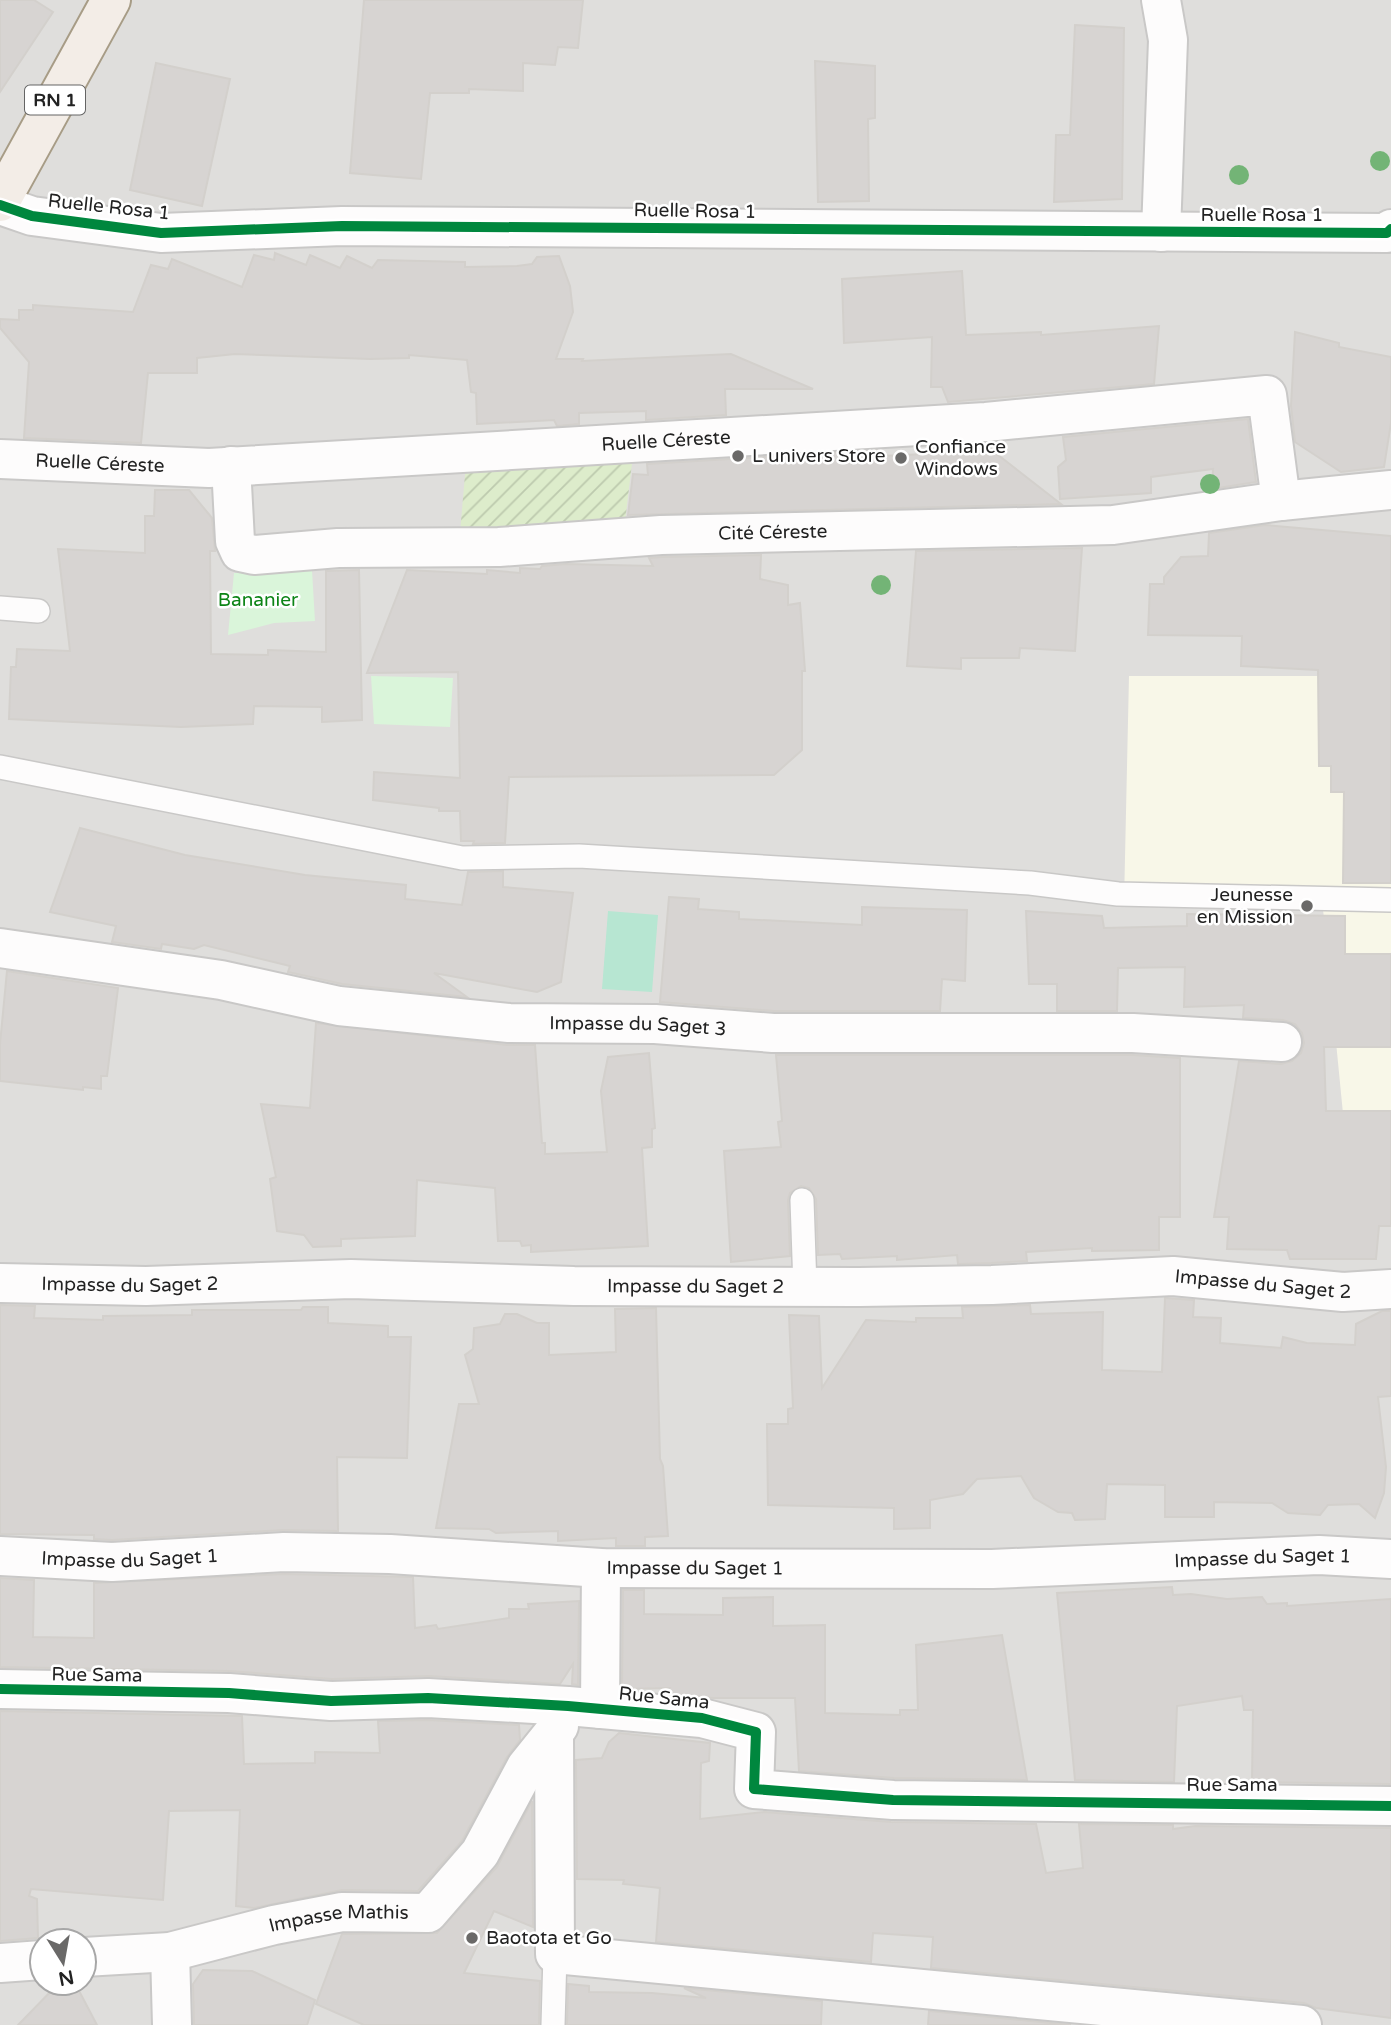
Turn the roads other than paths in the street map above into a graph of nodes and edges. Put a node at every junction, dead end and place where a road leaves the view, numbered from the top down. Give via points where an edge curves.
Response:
1 (111, 0) edge
2 (1161, 0) edge
3 (0, 203) edge
4 (1391, 229) edge
5 (1161, 232) junction
6 (0, 459) edge
7 (231, 466) junction
8 (1391, 490) edge
9 (1281, 501) junction
10 (0, 608) edge
11 (38, 611) dead end
12 (0, 766) edge
13 (1391, 900) edge
14 (0, 948) edge
15 (1282, 1042) dead end
16 (802, 1200) dead end
17 (0, 1283) edge
18 (805, 1287) junction
19 (1391, 1289) edge
20 (0, 1556) edge
21 (1391, 1559) edge
22 (601, 1568) junction
23 (0, 1689) edge
24 (574, 1717) junction
25 (1391, 1806) edge
26 (170, 1952) junction
27 (555, 1954) junction
28 (98, 1956) edge
29 (28, 1961) edge
30 (0, 1963) edge
31 (172, 2025) edge
32 (553, 2025) edge
33 (1302, 2025) edge

1 - 3 main road, RN 1
2 - 5 street via 1168,40
3 - 5 street, Ruelle Rosa 1 via 32,216 160,233 342,226
4 - 5 street, Ruelle Rosa 1 via 1387,233
6 - 7 street, Ruelle Céreste
7 - 9 street, Cité Céreste via 235,541 240,552 254,555 338,548 499,547 662,535 1114,525
7 - 9 street, Ruelle Céreste via 723,435 897,429 1267,396
8 - 9 street, Cité Céreste
10 - 11 lane
12 - 13 lane via 462,859 579,856 1030,883 1118,894
14 - 15 street, Impasse du Saget 3 via 221,980 339,1006 509,1023 655,1024 773,1033 1133,1033
16 - 18 lane
17 - 18 street, Impasse du Saget 2 via 146,1286 351,1279
18 - 19 street, Impasse du Saget 2 via 992,1285 1173,1276 1343,1292
20 - 22 street, Impasse du Saget 1 via 112,1562 284,1552 390,1554
21 - 22 street, Impasse du Saget 1 via 1319,1555 992,1569
22 - 24 street
23 - 24 street, Rue Sama via 229,1693 331,1701 428,1698
24 - 25 street, Rue Sama via 702,1718 755,1732 754,1789 893,1800
24 - 26 street, Impasse Mathis via 526,1767 480,1853 428,1913 342,1912
24 - 27 street
26 - 28 street, Impasse Mathis
26 - 31 street
27 - 32 lane
27 - 33 street
29 - 30 street

